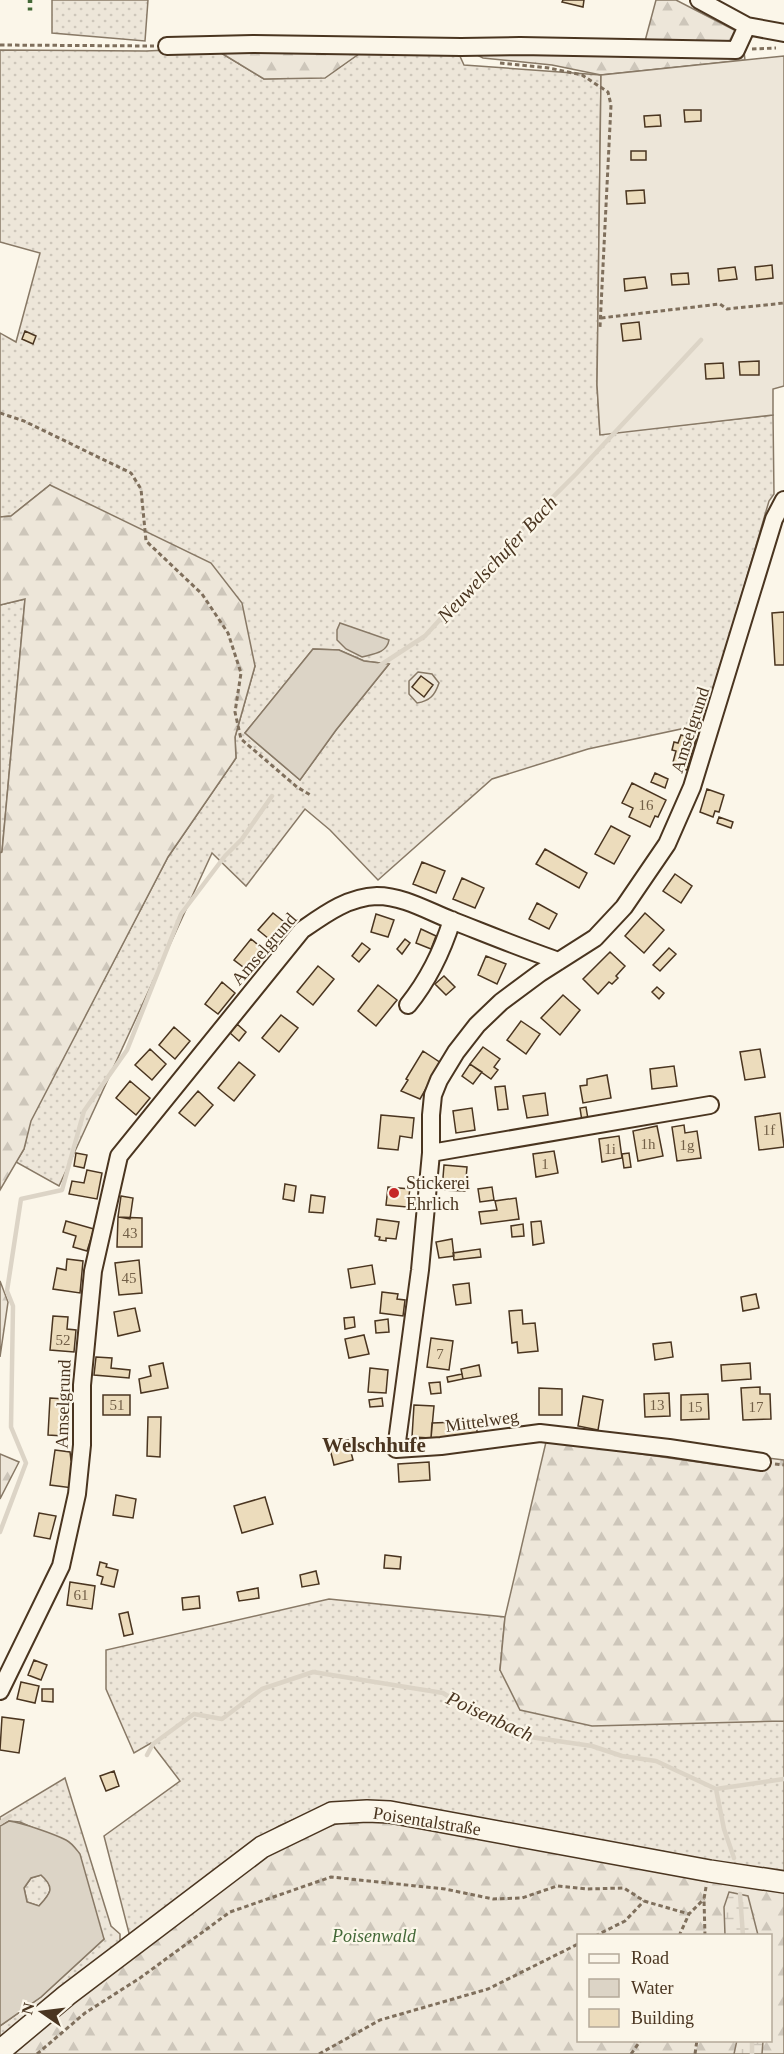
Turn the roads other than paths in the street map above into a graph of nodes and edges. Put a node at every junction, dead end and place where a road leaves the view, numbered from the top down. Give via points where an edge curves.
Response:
1 (699, 0) edge
2 (747, 26) junction
3 (784, 33) edge
4 (167, 46) road end
5 (784, 500) edge
6 (452, 920) junction
7 (559, 961) junction
8 (408, 1005) dead end
9 (710, 1105) dead end
10 (430, 1153) junction
11 (762, 1462) dead end
12 (0, 1691) edge
13 (784, 1882) edge
14 (0, 2051) edge

1 - 2 street
2 - 3 street
2 - 4 street via 736,50
5 - 7 street, Amselgrund via 774,519 692,788 667,844 624,908 595,938
6 - 7 street, Amselgrund
6 - 8 street via 435,965
6 - 12 street, Amselgrund via 402,900 377,896 353,900 330,910 302,930 119,1156 93,1271 77,1494 61,1566
7 - 10 street, Mittelweg via 501,1002 456,1052 433,1095
9 - 10 street
10 - 11 street, Mittelweg via 420,1270 396,1449 540,1433
13 - 14 main road, Poisentalstraße via 390,1812 332,1813 262,1847 67,1995

